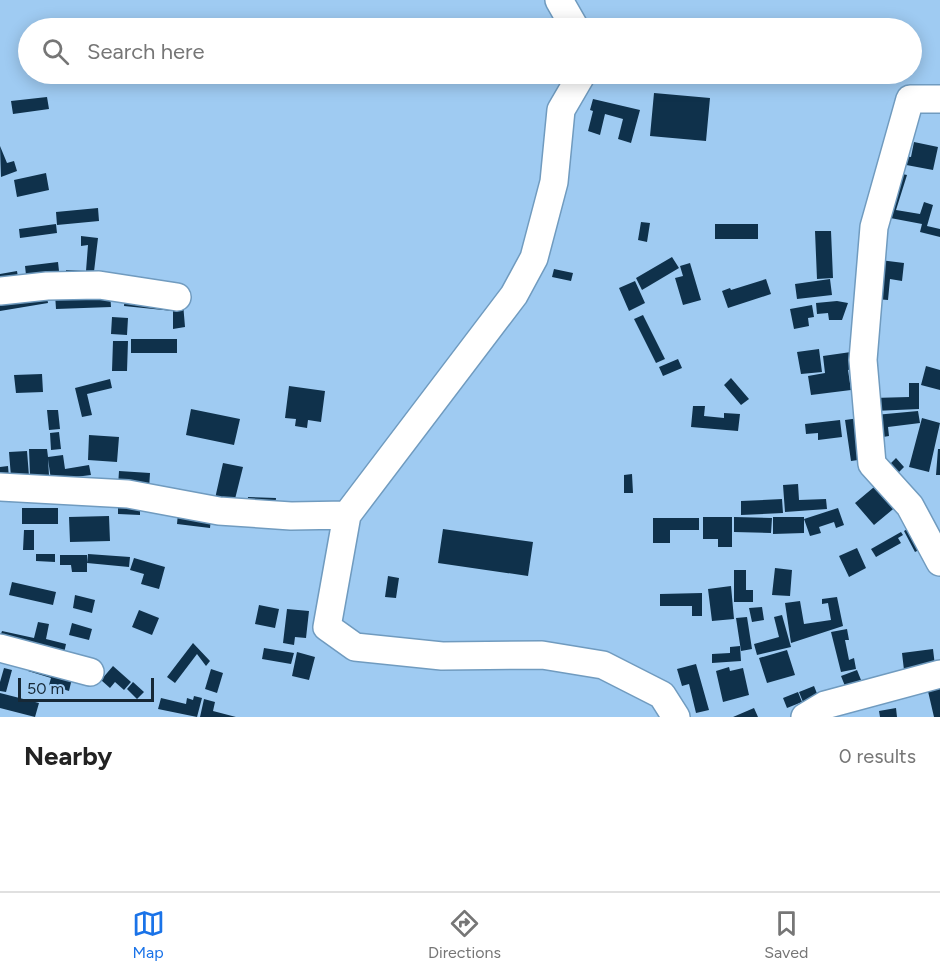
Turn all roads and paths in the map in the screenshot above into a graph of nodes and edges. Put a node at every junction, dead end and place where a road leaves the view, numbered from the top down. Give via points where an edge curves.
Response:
1 (559, 0) edge
2 (569, 18) edge
3 (576, 84) edge
4 (940, 99) edge
5 (0, 291) edge
6 (177, 297) dead end
7 (0, 487) edge
8 (347, 515) junction
9 (940, 562) edge
10 (0, 648) edge
11 (90, 672) dead end
12 (940, 674) edge
13 (676, 717) edge
14 (805, 717) edge

1 - 2 street
3 - 8 street via 561,110 554,182 534,258 514,295
4 - 9 street via 909,99 874,227 863,360 872,464 910,506
5 - 6 street via 99,285
7 - 8 street via 128,494 219,511
8 - 13 street via 327,627 355,647 442,656 542,655 603,665 662,695
10 - 11 street
12 - 14 street via 825,705

